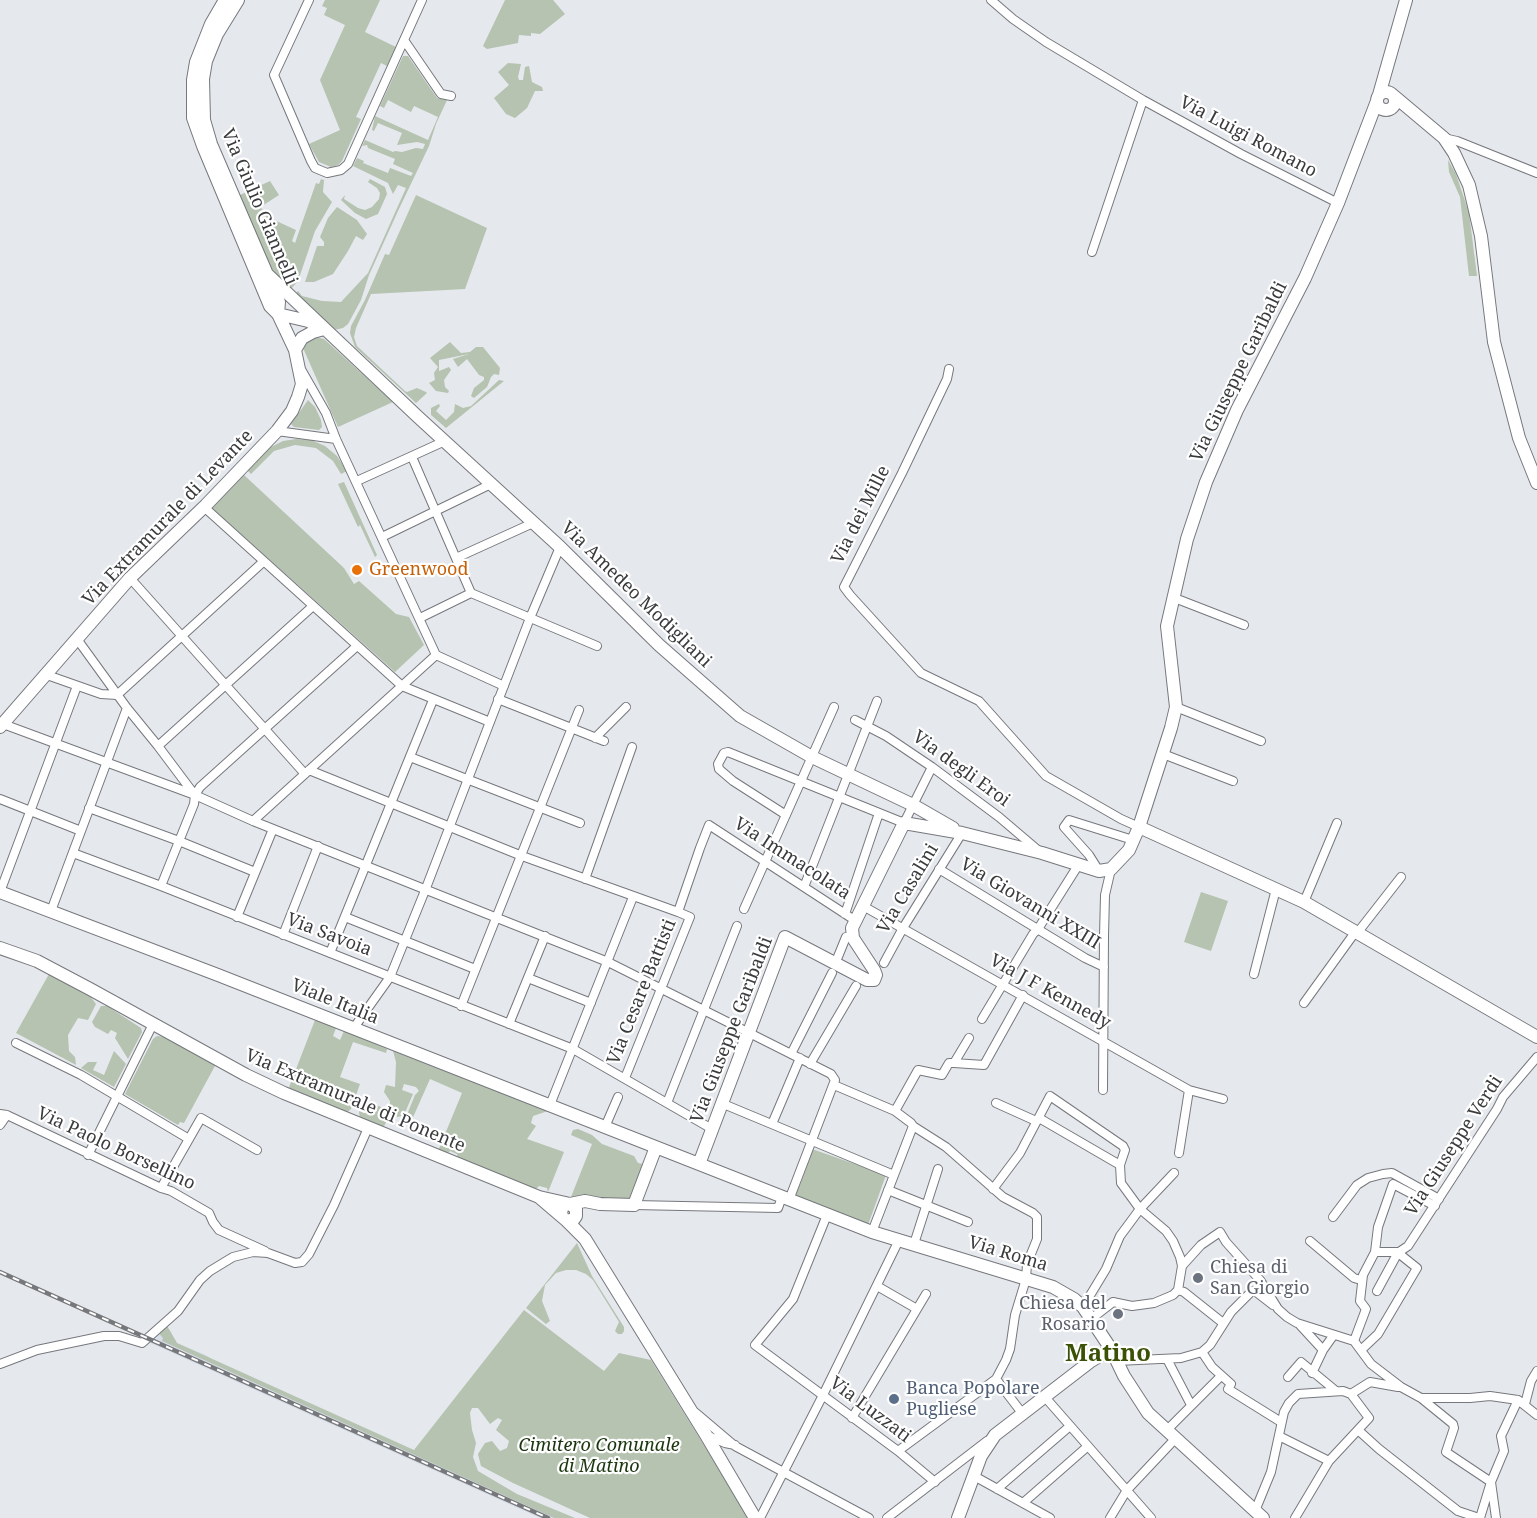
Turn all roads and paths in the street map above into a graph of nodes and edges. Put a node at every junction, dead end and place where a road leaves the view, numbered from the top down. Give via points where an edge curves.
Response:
1 (225, 0) edge
2 (238, 0) edge
3 (309, 0) edge
4 (422, 0) edge
5 (991, 0) edge
6 (1406, 0) edge
7 (404, 40) junction
8 (451, 96) dead end
9 (1143, 100) junction
10 (1386, 101) junction
11 (1444, 138) junction
12 (1537, 173) edge
13 (1338, 203) junction
14 (1092, 252) dead end
15 (266, 273) junction
16 (295, 300) junction
17 (278, 314) junction
18 (324, 329) junction
19 (295, 350) junction
20 (299, 367) junction
21 (949, 369) dead end
22 (277, 431) junction
23 (336, 439) junction
24 (444, 441) junction
25 (412, 457) junction
26 (357, 481) junction
27 (1537, 483) edge
28 (491, 484) junction
29 (204, 507) junction
30 (436, 510) junction
31 (533, 523) junction
32 (382, 537) junction
33 (560, 547) junction
34 (456, 558) junction
35 (263, 562) junction
36 (130, 578) junction
37 (471, 593) junction
38 (1172, 597) junction
39 (313, 606) junction
40 (420, 618) junction
41 (530, 618) junction
42 (1244, 625) dead end
43 (182, 635) junction
44 (77, 639) junction
45 (357, 646) junction
46 (597, 646) dead end
47 (436, 655) junction
48 (47, 675) junction
49 (226, 685) junction
50 (77, 686) junction
51 (402, 686) junction
52 (504, 686) junction
53 (117, 694) junction
54 (498, 699) junction
55 (433, 700) junction
56 (877, 701) dead end
57 (626, 707) dead end
58 (834, 707) dead end
59 (1176, 707) junction
60 (127, 708) junction
61 (579, 710) dead end
62 (855, 720) dead end
63 (490, 722) junction
64 (2, 725) edge
65 (867, 726) junction
66 (265, 729) junction
67 (572, 729) junction
68 (595, 738) junction
69 (604, 741) dead end
70 (1261, 741) dead end
71 (56, 744) junction
72 (158, 746) junction
73 (632, 747) dead end
74 (1163, 754) junction
75 (410, 757) junction
76 (812, 757) junction
77 (106, 762) junction
78 (932, 766) junction
79 (307, 772) junction
80 (848, 775) junction
81 (467, 779) junction
82 (801, 781) junction
83 (1233, 781) dead end
84 (195, 795) junction
85 (839, 797) junction
86 (0, 799) edge
87 (390, 803) junction
88 (913, 805) junction
89 (540, 807) junction
90 (89, 808) junction
91 (31, 811) junction
92 (879, 813) junction
93 (786, 815) junction
94 (253, 821) junction
95 (580, 823) dead end
96 (904, 823) junction
97 (1337, 824) dead end
98 (449, 826) junction
99 (1139, 827) junction
100 (273, 829) junction
101 (81, 831) junction
102 (962, 833) junction
103 (1133, 840) junction
104 (179, 841) junction
105 (318, 846) junction
106 (73, 853) junction
107 (1042, 853) junction
108 (522, 856) junction
109 (766, 862) junction
110 (1079, 864) junction
111 (366, 865) junction
112 (939, 869) junction
113 (1105, 870) junction
114 (255, 872) junction
115 (1401, 877) dead end
116 (585, 879) junction
117 (161, 886) junction
118 (804, 887) junction
119 (426, 888) junction
120 (1275, 889) junction
121 (0, 892) edge
122 (633, 897) junction
123 (1304, 902) junction
124 (863, 906) junction
125 (744, 909) dead end
126 (51, 911) junction
127 (678, 912) junction
128 (345, 916) junction
129 (237, 917) junction
130 (497, 917) junction
131 (850, 917) junction
132 (737, 926) dead end
133 (903, 928) junction
134 (1038, 929) junction
135 (1357, 932) junction
136 (283, 935) junction
137 (544, 936) junction
138 (846, 938) dead end
139 (404, 941) junction
140 (0, 948) edge
141 (330, 954) junction
142 (608, 962) junction
143 (884, 963) dead end
144 (1104, 967) junction
145 (833, 968) junction
146 (475, 969) junction
147 (1254, 974) dead end
148 (390, 977) junction
149 (528, 978) junction
150 (1003, 984) junction
151 (856, 986) dead end
152 (661, 987) junction
153 (1023, 995) junction
154 (591, 1003) junction
155 (1304, 1003) dead end
156 (462, 1006) junction
157 (704, 1009) junction
158 (982, 1019) dead end
159 (153, 1024) junction
160 (509, 1024) junction
161 (353, 1029) junction
162 (748, 1032) junction
163 (1537, 1037) edge
164 (969, 1038) dead end
165 (1104, 1040) junction
166 (16, 1043) dead end
167 (573, 1049) junction
168 (796, 1056) junction
169 (1537, 1057) edge
170 (954, 1063) junction
171 (810, 1064) junction
172 (625, 1078) junction
173 (834, 1085) junction
174 (1103, 1090) dead end
175 (1190, 1090) junction
176 (116, 1097) junction
177 (618, 1097) dead end
178 (1223, 1099) dead end
179 (668, 1103) junction
180 (722, 1103) junction
181 (996, 1103) dead end
182 (550, 1105) junction
183 (895, 1111) junction
184 (3, 1115) edge
185 (1038, 1120) junction
186 (772, 1124) junction
187 (0, 1125) edge
188 (913, 1126) junction
189 (605, 1127) junction
190 (368, 1128) junction
191 (712, 1129) junction
192 (189, 1139) junction
193 (812, 1142) junction
194 (656, 1147) junction
195 (257, 1150) dead end
196 (1179, 1152) dead end
197 (88, 1155) junction
198 (699, 1164) junction
199 (1120, 1165) junction
200 (938, 1169) dead end
201 (1174, 1173) dead end
202 (894, 1175) junction
203 (161, 1188) junction
204 (993, 1189) junction
205 (888, 1190) junction
206 (786, 1198) junction
207 (1437, 1202) junction
208 (634, 1205) junction
209 (927, 1205) junction
210 (1140, 1209) junction
211 (570, 1214) junction
212 (827, 1215) junction
213 (1333, 1217) dead end
214 (968, 1222) dead end
215 (872, 1232) junction
216 (899, 1239) junction
217 (1310, 1241) dead end
218 (914, 1244) junction
219 (1375, 1252) junction
220 (268, 1253) junction
221 (1397, 1255) junction
222 (1182, 1266) junction
223 (1026, 1279) junction
224 (1361, 1280) junction
225 (877, 1286) junction
226 (1178, 1290) junction
227 (1377, 1291) dead end
228 (926, 1294) dead end
229 (1083, 1307) junction
230 (917, 1309) junction
231 (1278, 1309) junction
232 (1091, 1319) junction
233 (1223, 1323) junction
234 (1297, 1323) junction
235 (1333, 1336) junction
236 (1354, 1341) junction
237 (1111, 1349) junction
238 (1323, 1350) junction
239 (1361, 1350) junction
240 (1202, 1352) junction
241 (1167, 1359) junction
242 (1117, 1361) junction
243 (0, 1364) edge
244 (1537, 1371) edge
245 (1312, 1373) junction
246 (1221, 1376) junction
247 (1288, 1377) dead end
248 (996, 1379) junction
249 (1534, 1381) edge
250 (1401, 1387) junction
251 (1336, 1391) junction
252 (1351, 1394) junction
253 (823, 1395) junction
254 (1044, 1396) junction
255 (1421, 1398) junction
256 (1523, 1401) junction
257 (1537, 1402) edge
258 (1191, 1405) junction
259 (1022, 1413) junction
260 (1537, 1415) edge
261 (852, 1418) junction
262 (1281, 1422) junction
263 (1070, 1426) junction
264 (707, 1429) junction
265 (1358, 1430) junction
266 (995, 1435) junction
267 (1171, 1435) junction
268 (1278, 1436) junction
269 (1088, 1446) junction
270 (898, 1451) junction
271 (962, 1460) junction
272 (1329, 1461) junction
273 (784, 1471) junction
274 (975, 1474) junction
275 (935, 1482) junction
276 (1491, 1482) junction
277 (997, 1489) junction
278 (1127, 1490) junction
279 (1023, 1503) junction
280 (1036, 1514) edge
281 (1259, 1514) edge
282 (760, 1518) edge
283 (869, 1518) edge
284 (887, 1518) edge
285 (958, 1518) edge
286 (1050, 1518) edge
287 (1110, 1518) edge
288 (1151, 1518) edge
289 (1295, 1518) edge
290 (1479, 1518) edge
291 (1485, 1518) edge
292 (1496, 1518) edge

1 - 17 main road, Via Giulio Giannelli via 196,62 193,118 234,223 270,306
2 - 15 main road, Via Giulio Giannelli via 206,61 204,120
3 - 7 street via 274,75 310,161 322,172 336,172 348,164
4 - 7 street
5 - 9 street, Via Luigi Romano via 1046,42
6 - 10 main road via 1383,77
7 - 8 street via 441,94
9 - 13 street, Via Luigi Romano
9 - 14 street
10 - 11 main road
10 - 13 main road, Via Giuseppe Garibaldi via 1369,122
11 - 12 street
11 - 27 main road via 1472,195 1494,342 1519,438
13 - 38 main road, Via Giuseppe Garibaldi via 1206,482
15 - 16 main road, Via Amedeo Modigliani
15 - 17 main road, Via Giulio Giannelli via 279,302
16 - 17 main road
16 - 18 main road, Via Amedeo Modigliani
17 - 18 main road, Via Amedeo Modigliani
17 - 19 main road, Via Extramurale di Levante
18 - 19 main road via 302,338
18 - 24 main road, Via Amedeo Modigliani
19 - 20 main road, Via Extramurale di Levante
20 - 22 main road, Via Extramurale di Levante via 302,384 298,397
20 - 23 street via 322,405
21 - 99 street, Via dei Mille via 902,474 844,586 921,673 979,702 1046,776
22 - 23 street
22 - 29 main road, Via Extramurale di Levante
23 - 26 street
24 - 25 street
24 - 28 main road, Via Amedeo Modigliani
25 - 26 street
25 - 30 street
26 - 32 street
28 - 30 street
28 - 31 main road, Via Amedeo Modigliani
29 - 35 street
29 - 36 main road, Via Extramurale di Levante
30 - 32 street
30 - 34 street
31 - 33 main road, Via Amedeo Modigliani
31 - 34 street
32 - 40 street
33 - 41 street
33 - 76 main road, Via Amedeo Modigliani via 658,645 740,716
34 - 37 street
35 - 39 street
35 - 43 street
36 - 43 street
36 - 44 main road, Via Extramurale di Levante
37 - 40 street
37 - 41 street
38 - 42 street
38 - 59 main road, Via Giuseppe Garibaldi via 1167,626
39 - 45 street
39 - 49 street
40 - 47 street
41 - 46 street
41 - 52 street
43 - 49 street
43 - 53 street
44 - 48 main road, Via Extramurale di Levante
44 - 53 street
45 - 51 street
45 - 66 street
47 - 51 street
47 - 52 street
48 - 50 street
48 - 64 main road, Via Extramurale di Levante
49 - 66 street
49 - 72 street
50 - 53 street via 101,694
50 - 71 street
51 - 55 street
51 - 79 street
52 - 54 street
53 - 60 street
54 - 63 street
54 - 67 street
55 - 63 street
55 - 75 street
56 - 65 street
57 - 68 street
58 - 76 street
59 - 70 street
59 - 74 main road, Via Giuseppe Garibaldi
60 - 72 street
60 - 77 street
61 - 67 street
62 - 65 street, Via degli Eroi
63 - 81 street
64 - 71 street
65 - 78 street, Via degli Eroi
65 - 80 street
66 - 79 street
66 - 84 street
67 - 68 street
67 - 89 street
68 - 69 street
71 - 77 street
71 - 91 street
72 - 84 street
73 - 116 street
74 - 83 street
74 - 99 main road, Via Giuseppe Garibaldi
75 - 81 street
75 - 87 street
76 - 80 main road, Via Amedeo Modigliani
76 - 82 street
77 - 84 street
77 - 90 street
78 - 88 street
78 - 107 street, Via degli Eroi
79 - 87 street
79 - 94 street
80 - 85 street
80 - 88 main road, Via Amedeo Modigliani
81 - 89 street
81 - 98 street
82 - 85 street
82 - 93 street
82 - 93 street via 728,752 718,764 718,769 733,781
84 - 94 street
84 - 104 street
85 - 92 street
85 - 118 street
86 - 91 street
87 - 98 street
87 - 111 street
88 - 96 street
88 - 102 main road, Via Amedeo Modigliani
89 - 95 street
89 - 108 street
90 - 101 street
90 - 104 street
91 - 101 street
91 - 121 street
92 - 96 street
92 - 131 street
93 - 109 street
94 - 100 street
96 - 102 main road
96 - 124 main road
97 - 123 street
98 - 108 street
98 - 119 street
99 - 103 main road, Via Giuseppe Garibaldi
99 - 120 main road
100 - 105 street
100 - 114 street
101 - 106 street
102 - 107 main road
102 - 112 street, Via Casalini
103 - 113 main road, Via Giuseppe Garibaldi via 1129,850
103 - 113 street via 1069,820 1064,827
104 - 114 street
104 - 117 street
105 - 111 street
105 - 136 street
106 - 117 street, Via Savoia
106 - 126 street
107 - 110 main road
108 - 116 street
108 - 130 street
109 - 118 street, Via Immacolata
109 - 125 street
109 - 127 street, Via Immacolata via 710,825
110 - 113 main road
110 - 134 street
111 - 119 street
111 - 128 street
112 - 133 street, Via Casalini
112 - 134 street, Via Giovanni XXIII
113 - 144 street
114 - 129 street
115 - 135 street
116 - 122 street
117 - 129 street, Via Savoia
118 - 131 street, Via Immacolata
119 - 130 street
119 - 139 street
120 - 123 main road
120 - 147 street
121 - 126 main road, Viale Italia
122 - 127 street
122 - 142 street
123 - 135 main road
124 - 131 main road
124 - 133 street, Via J F Kennedy
126 - 161 main road, Viale Italia
127 - 152 street, Via Cesare Battisti via 690,917
128 - 139 street
128 - 141 street
129 - 136 street, Via Savoia
130 - 137 street
130 - 146 street
131 - 145 main road, Via Giuseppe Garibaldi via 853,938 876,975 867,980
132 - 157 street
133 - 143 street, Via Casalini
133 - 150 street, Via J F Kennedy
134 - 144 street, Via Giovanni XXIII
134 - 150 street
135 - 155 street
135 - 163 main road
136 - 141 street, Via Savoia
137 - 142 street
137 - 149 street
138 - 145 street
139 - 146 street
139 - 148 street
140 - 159 main road, Via Extramurale di Ponente via 37,961
141 - 148 street, Via Savoia
142 - 152 street
142 - 154 street
144 - 165 street
145 - 162 main road, Via Giuseppe Garibaldi via 785,937
145 - 168 street
146 - 156 street
148 - 156 street, Via Savoia
148 - 161 street
149 - 154 street
149 - 160 street
150 - 153 street, Via J F Kennedy
150 - 158 street
151 - 171 street
152 - 157 street
152 - 172 street, Via Cesare Battisti
153 - 165 street, Via J F Kennedy
153 - 170 street via 984,1065
154 - 167 street
156 - 160 street, Via Savoia
157 - 162 street
157 - 179 street
159 - 176 street
159 - 190 main road, Via Extramurale di Ponente via 284,1094
160 - 167 street, Via Savoia
161 - 182 main road, Viale Italia
162 - 168 street
162 - 180 main road, Via Giuseppe Garibaldi
164 - 170 street
165 - 174 street
165 - 175 street, Via J F Kennedy
166 - 176 street
167 - 172 street, Via Savoia
167 - 182 street
168 - 171 street
168 - 186 street
169 - 207 street, Via Giuseppe Verdi via 1503,1097
170 - 183 street via 942,1075 918,1070
171 - 173 street via 831,1074
172 - 179 street, Via Savoia
173 - 183 street
173 - 193 street
175 - 178 street, Via J F Kennedy
175 - 196 street
176 - 192 street
176 - 197 street
177 - 189 street
179 - 191 street, Via Savoia
180 - 186 street
180 - 191 main road, Via Giuseppe Garibaldi
181 - 185 street
182 - 189 main road, Viale Italia
183 - 188 street
184 - 187 street
184 - 197 street, Via Paolo Borsellino
185 - 199 street
185 - 199 street via 1050,1096 1123,1146
185 - 204 street
186 - 193 street
188 - 202 street
188 - 204 street via 945,1147
189 - 194 main road, Viale Italia
190 - 211 main road, Via Extramurale di Ponente via 539,1197
190 - 220 street, Via Paolo Borsellino via 306,1258 295,1263
191 - 198 main road, Via Giuseppe Garibaldi
192 - 195 street via 201,1118
192 - 203 street
193 - 202 street
193 - 206 street
194 - 198 main road, Via Roma
194 - 208 main road
197 - 203 street, Via Paolo Borsellino
198 - 206 main road, Via Roma
199 - 210 street via 1121,1183
200 - 209 street
201 - 210 street
202 - 205 street
203 - 220 street, Via Paolo Borsellino via 208,1213 219,1230
204 - 223 street via 1038,1217 1037,1239 1027,1264
205 - 209 street
205 - 215 street
206 - 208 street via 778,1208
206 - 212 main road, Via Roma
207 - 213 street via 1392,1173 1383,1174 1357,1185
207 - 219 street via 1393,1184 1378,1227
207 - 221 street, Via Giuseppe Verdi via 1408,1246
208 - 211 main road, Via Extramurale di Ponente via 585,1201
209 - 214 street
209 - 218 street
210 - 222 street via 1166,1232
210 - 229 street via 1120,1236
211 - 264 main road
212 - 215 main road, Via Roma
212 - 253 street, Via Luzzati via 794,1299 755,1345
215 - 216 main road, Via Roma
216 - 218 main road, Via Roma
216 - 225 street
217 - 224 street via 1353,1278
218 - 223 main road, Via Roma
219 - 221 street
219 - 224 street
220 - 243 street via 243,1254 210,1271 178,1311 142,1343 104,1336 38,1350
221 - 227 street, Via Giuseppe Verdi
221 - 239 street via 1417,1268 1378,1334
222 - 226 street
222 - 231 street via 1220,1232 1260,1280
223 - 229 main road, Via Roma via 1053,1287
223 - 248 street via 1010,1349
224 - 236 street via 1360,1301 1366,1309
225 - 230 street
225 - 253 street
226 - 232 street via 1154,1303 1132,1306 1113,1302
226 - 233 street
228 - 230 street
229 - 232 main road, Via Roma
230 - 261 street
231 - 233 street via 1252,1291
231 - 234 street
232 - 237 main road, Via Roma
233 - 240 street
234 - 235 street
234 - 238 street
235 - 236 street
235 - 238 street
236 - 239 street
237 - 242 main road, Via Roma
237 - 254 main road
238 - 245 street
239 - 250 street via 1371,1365
240 - 241 street
240 - 246 street
241 - 242 street
241 - 258 street
242 - 267 main road, Via Roma via 1148,1413
244 - 249 street
245 - 247 street via 1301,1362
245 - 251 street
246 - 258 street
246 - 262 street via 1231,1384 1228,1389
248 - 259 street
248 - 270 street
249 - 256 street
250 - 252 street via 1370,1382
250 - 255 street
251 - 252 street
251 - 262 street via 1298,1394
252 - 265 street via 1370,1418
253 - 261 street, Via Luzzati
253 - 273 street
254 - 259 main road
254 - 263 street
255 - 256 street via 1490,1396
255 - 276 street via 1453,1424 1446,1452
256 - 257 street
256 - 260 street
256 - 276 street via 1501,1437 1504,1451
258 - 267 street
259 - 266 main road
261 - 270 street, Via Luzzati
262 - 268 street
263 - 269 street
263 - 277 street
264 - 273 street via 725,1443
264 - 282 main road via 749,1506
265 - 272 street
265 - 290 street via 1458,1511
266 - 271 street
266 - 274 main road
267 - 278 street
267 - 281 main road, Via Roma
268 - 272 street
268 - 281 street
269 - 278 street
269 - 279 street
270 - 275 street, Via Luzzati
271 - 274 street via 971,1464
271 - 275 street
272 - 289 street
273 - 282 street
273 - 283 street
274 - 277 street
274 - 285 main road
275 - 284 street
276 - 290 street
276 - 292 street
277 - 279 street
278 - 287 street
278 - 288 street
279 - 280 street
280 - 286 street
291 - 292 street

